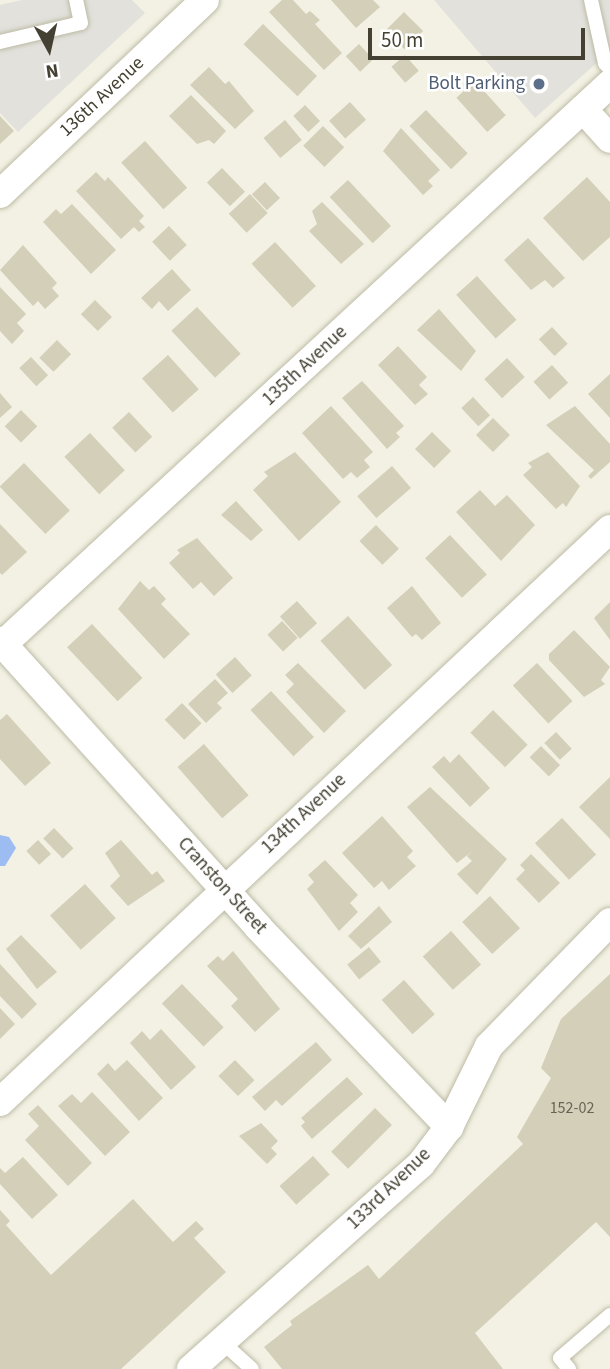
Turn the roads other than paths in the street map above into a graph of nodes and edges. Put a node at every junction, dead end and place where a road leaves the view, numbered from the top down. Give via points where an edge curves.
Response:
1 (76, 0) edge
2 (205, 0) edge
3 (590, 0) edge
4 (0, 42) edge
5 (610, 69) edge
6 (610, 84) edge
7 (583, 109) junction
8 (610, 139) edge
9 (0, 194) edge
10 (610, 529) edge
11 (1, 644) edge
12 (225, 887) junction
13 (610, 922) edge
14 (0, 1102) edge
15 (449, 1127) junction
16 (610, 1315) edge
17 (222, 1342) junction
18 (191, 1369) edge
19 (252, 1369) edge
20 (569, 1369) edge

1 - 4 lane via 81,23
2 - 9 street, 136th Avenue
3 - 5 lane
6 - 7 street, 135th Avenue
7 - 8 street
7 - 11 street, 135th Avenue
10 - 12 street, 134th Avenue
11 - 12 street, Cranston Street
12 - 14 street, 134th Avenue
12 - 15 street, Cranston Street
13 - 15 street, 133rd Avenue via 489,1046
15 - 17 street, 133rd Avenue via 421,1164
16 - 20 lane via 560,1358
17 - 18 street, 133rd Avenue
17 - 19 lane

